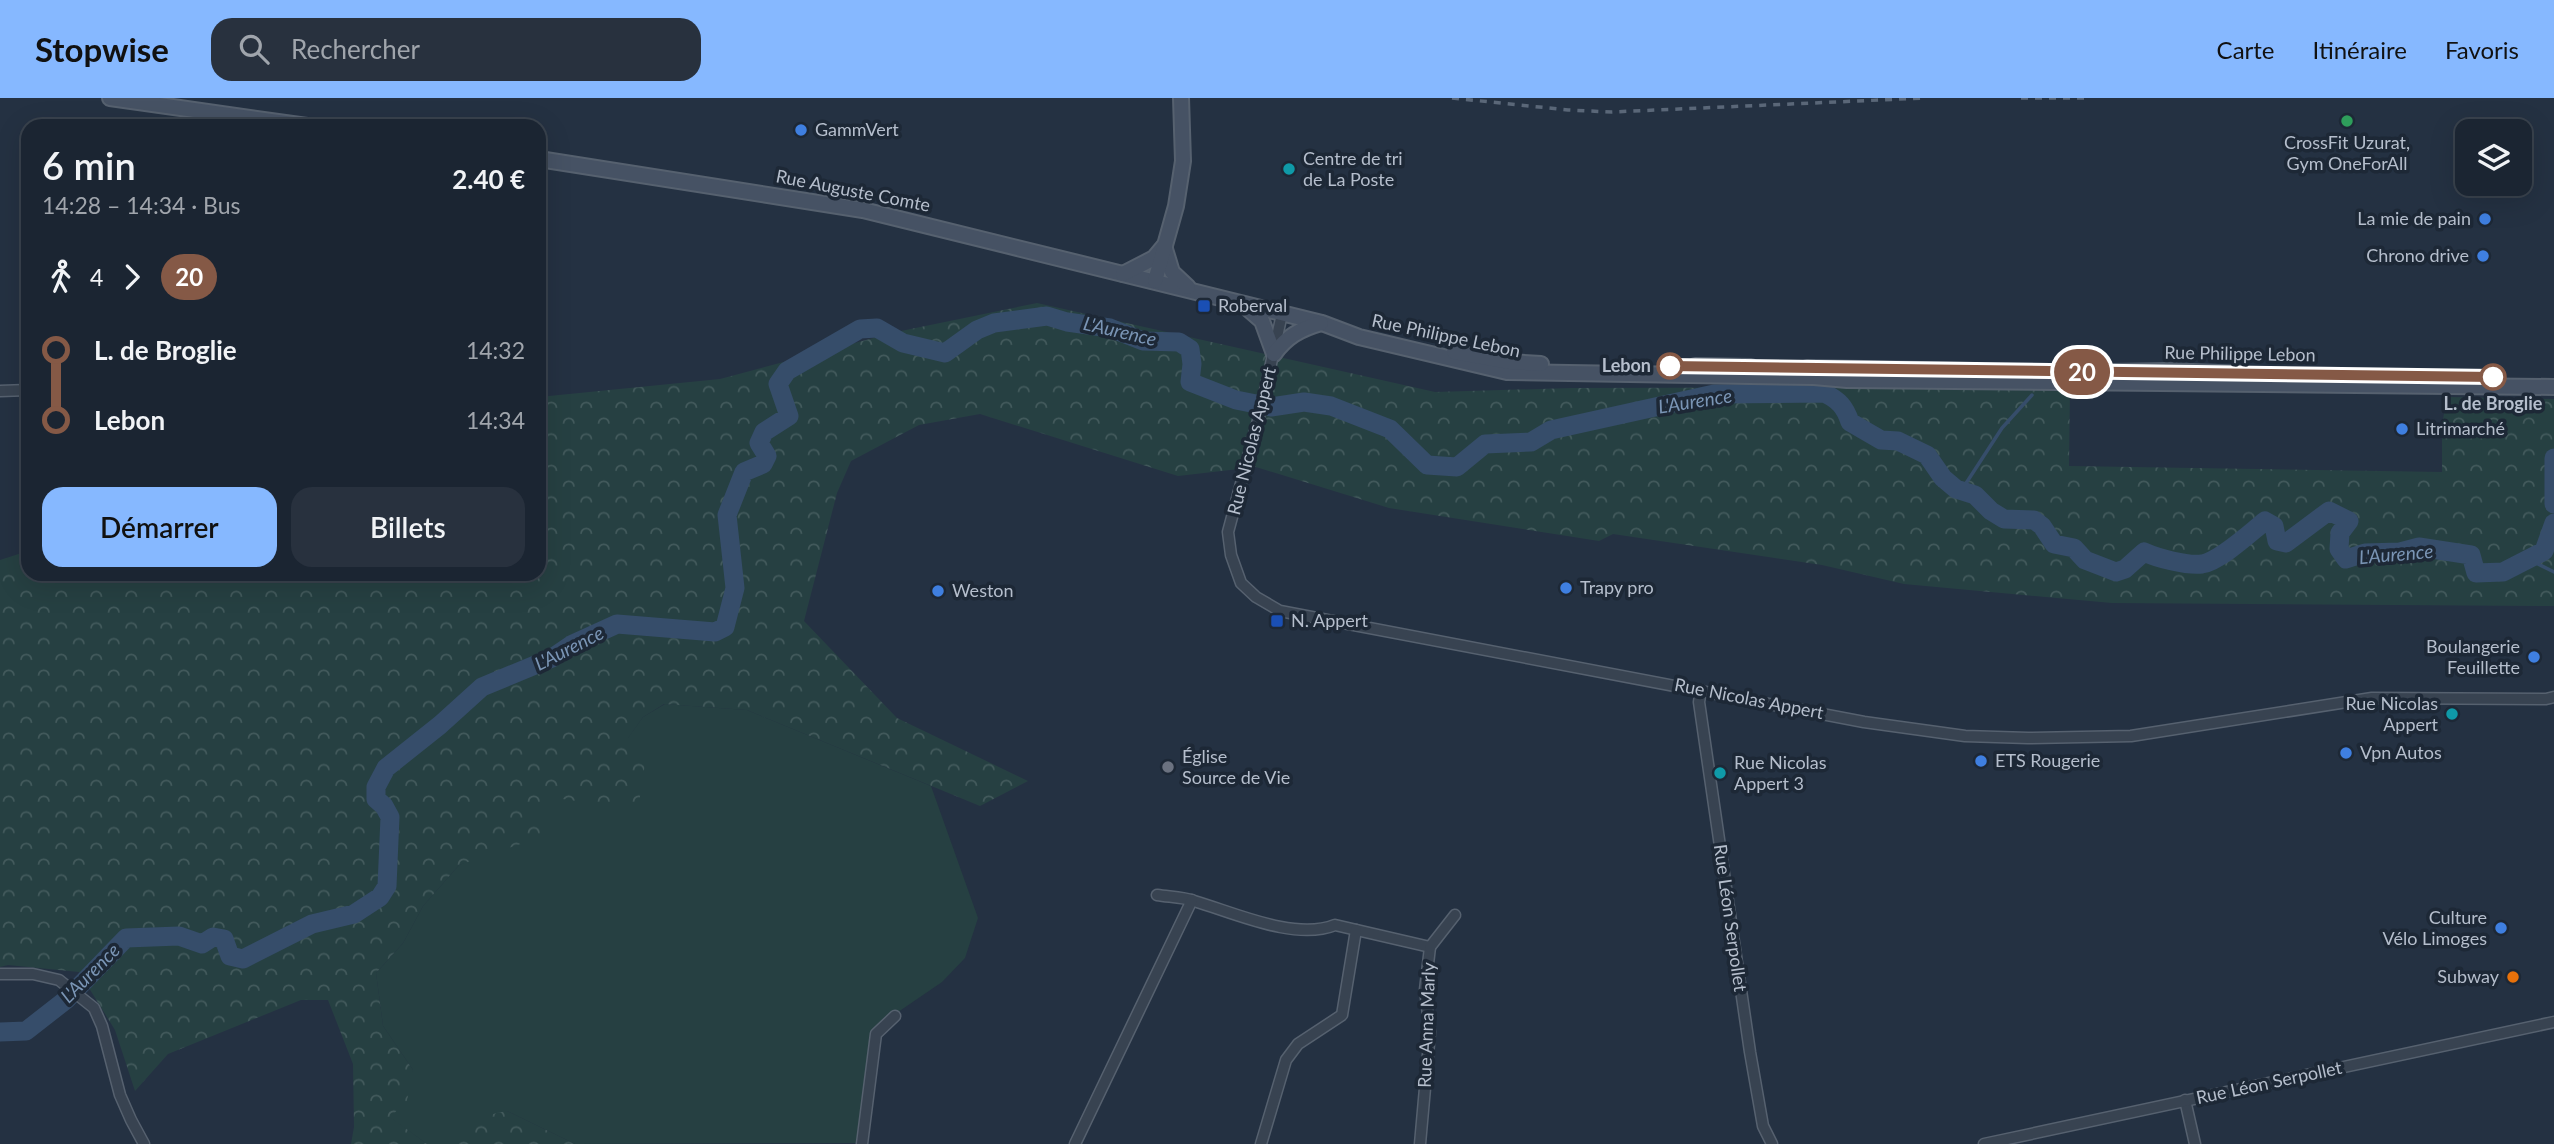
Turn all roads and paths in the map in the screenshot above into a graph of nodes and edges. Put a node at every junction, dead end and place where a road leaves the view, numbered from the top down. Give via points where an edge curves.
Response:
1 (110, 98) edge
2 (1181, 98) edge
3 (258, 119) edge
4 (546, 160) edge
5 (1165, 245) junction
6 (1123, 274) junction
7 (1155, 281) junction
8 (1192, 290) junction
9 (1240, 304) junction
10 (1282, 314) junction
11 (1322, 323) junction
12 (1340, 329) junction
13 (1274, 354) junction
14 (2554, 378) edge
15 (2554, 387) edge
16 (21, 390) edge
17 (0, 391) edge
18 (1701, 690) junction
19 (2551, 699) edge
20 (1157, 895) dead end
21 (1192, 900) junction
22 (1455, 915) dead end
23 (1356, 930) junction
24 (1430, 947) junction
25 (0, 974) edge
26 (895, 1016) dead end
27 (2554, 1022) edge
28 (2185, 1100) junction
29 (144, 1144) edge
30 (862, 1144) edge
31 (1075, 1144) edge
32 (1261, 1144) edge
33 (1420, 1144) edge
34 (1772, 1144) edge
35 (1984, 1144) edge
36 (2194, 1144) edge

1 - 3 street
2 - 5 street via 1183,161
4 - 6 street, Rue Auguste Comte via 863,210
5 - 6 street via 1154,258
5 - 7 street
5 - 8 street via 1171,272
6 - 7 street, Rue Auguste Comte
7 - 8 street, Rue Philippe Lebon
8 - 9 street, Rue Philippe Lebon
9 - 10 street, Rue Philippe Lebon
9 - 13 street via 1262,321
10 - 11 street, Rue Philippe Lebon
10 - 13 street, Rue Nicolas Appert
11 - 12 street, Rue Philippe Lebon
11 - 13 street via 1295,333
12 - 14 street, Rue Philippe Lebon via 1510,362
12 - 15 street, Rue Philippe Lebon via 1507,372
13 - 18 street, Rue Nicolas Appert via 1228,532 1238,577 1256,597 1280,611
16 - 17 street
18 - 19 street, Rue Nicolas Appert via 1864,722 1965,736 2028,738 2131,736 2372,698
18 - 34 street, Rue Léon Serpollet via 1699,702 1750,1052 1763,1126
20 - 21 street, Rue Anna Marly
21 - 23 street, Rue Anna Marly via 1303,931 1335,925
21 - 31 street
22 - 24 street, Rue Anna Marly
23 - 24 street, Rue Anna Marly
23 - 32 street via 1342,1015 1298,1044 1286,1060
24 - 33 street, Rue Anna Marly via 1425,990 1430,1032
25 - 29 street via 33,974 64,984 94,1009 120,1095
26 - 30 street via 876,1034
27 - 28 street, Rue Léon Serpollet
28 - 35 street, Rue Léon Serpollet
28 - 36 street

